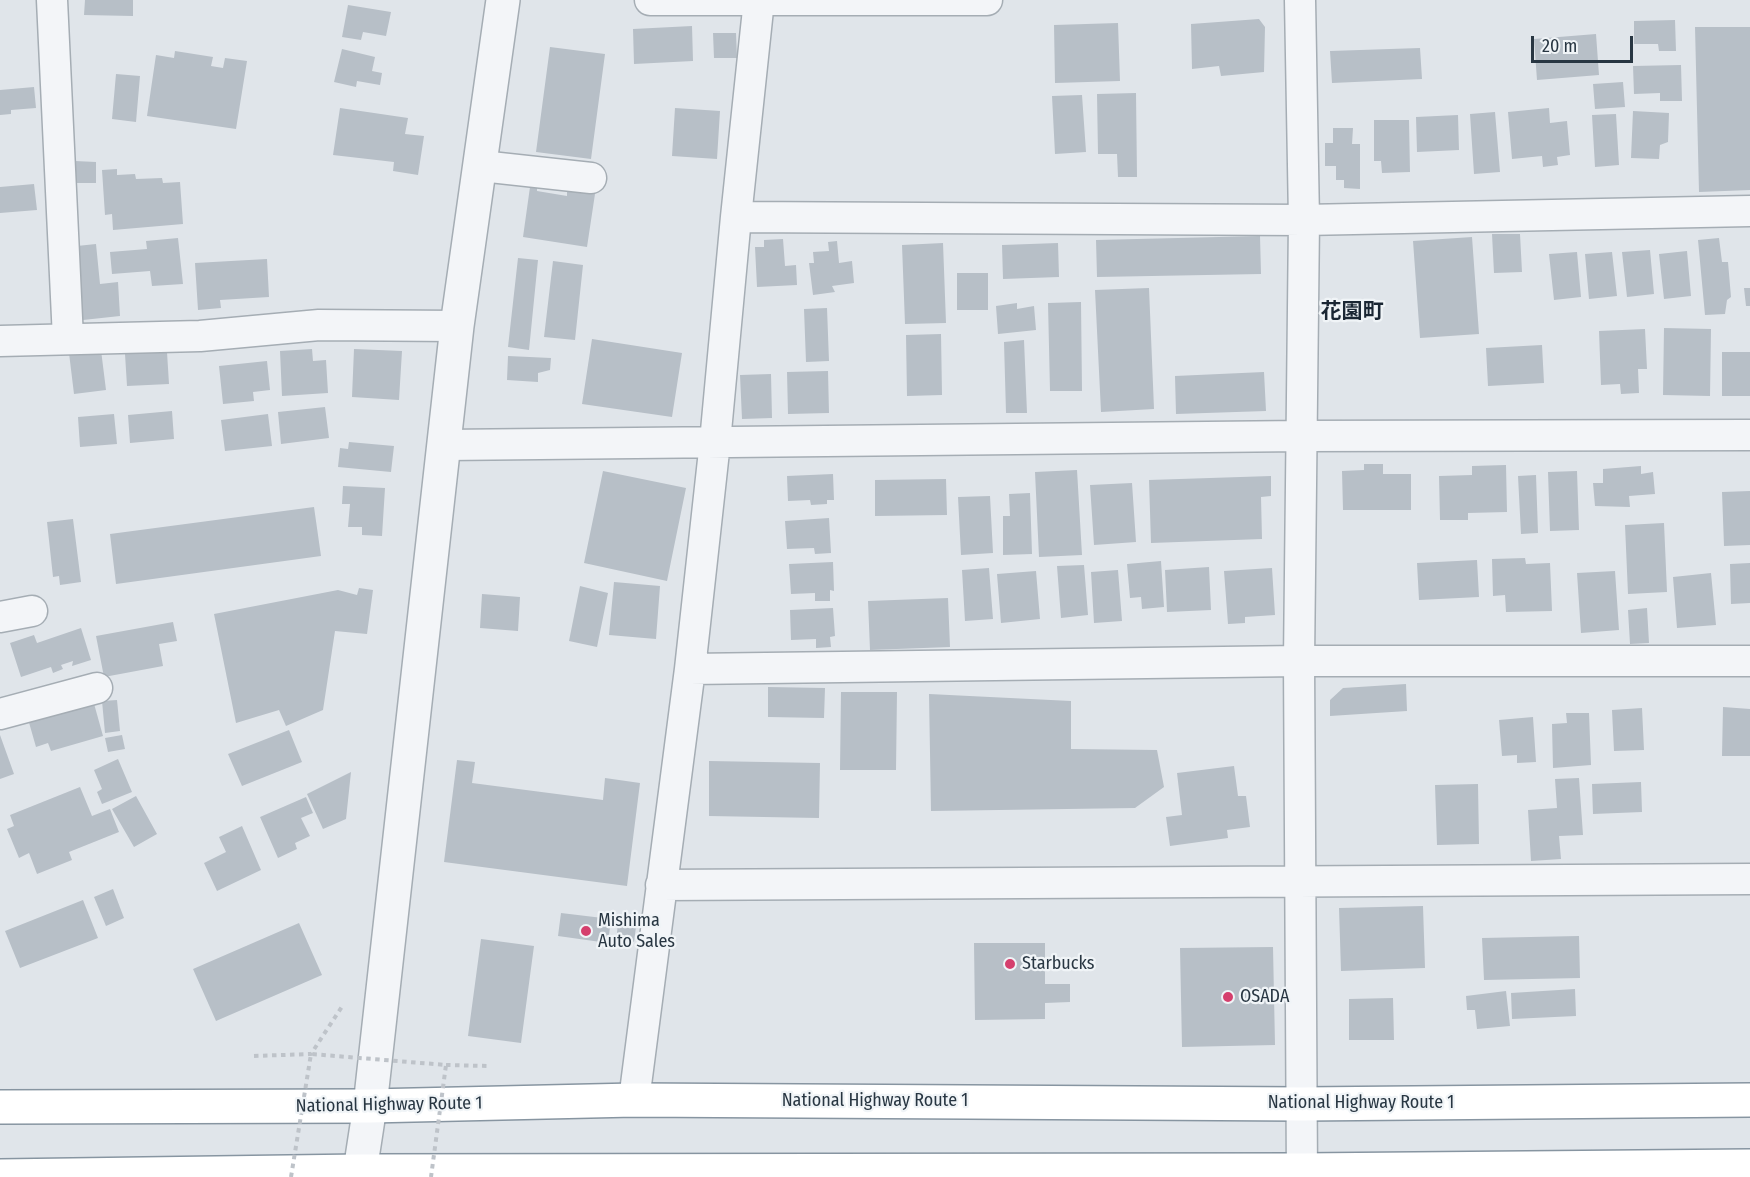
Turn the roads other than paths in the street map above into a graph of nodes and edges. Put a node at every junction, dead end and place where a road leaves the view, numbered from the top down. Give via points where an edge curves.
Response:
1 (52, 0) edge
2 (502, 0) edge
3 (650, 0) edge
4 (987, 0) edge
5 (1300, 0) edge
6 (759, 1) edge
7 (481, 166) junction
8 (591, 178) dead end
9 (1750, 211) edge
10 (736, 217) junction
11 (1304, 220) junction
12 (457, 326) junction
13 (68, 339) junction
14 (0, 341) edge
15 (1750, 435) edge
16 (1302, 436) junction
17 (715, 442) junction
18 (445, 445) junction
19 (32, 611) dead end
20 (0, 617) edge
21 (1299, 661) junction
22 (1750, 661) edge
23 (690, 669) junction
24 (97, 688) dead end
25 (0, 714) edge
26 (1750, 879) edge
27 (1299, 882) junction
28 (661, 885) junction
29 (634, 1100) junction
30 (1750, 1100) edge
31 (1302, 1104) junction
32 (370, 1106) junction
33 (0, 1107) edge
34 (1750, 1166) edge
35 (360, 1171) junction
36 (624, 1174) edge
37 (1302, 1174) edge
38 (0, 1176) edge

1 - 13 street
2 - 7 street
3 - 6 street
4 - 6 street
5 - 11 street
6 - 10 street
7 - 8 street
7 - 12 street
9 - 11 street
10 - 11 street
10 - 17 street
11 - 16 street
12 - 13 street via 319,325 200,336
12 - 18 street
13 - 14 street
15 - 16 street
16 - 17 street
16 - 21 street
17 - 18 street
17 - 23 street
18 - 32 street
19 - 20 street
21 - 22 street
21 - 23 street
21 - 27 street
23 - 28 street
24 - 25 street
26 - 27 street
27 - 28 street
27 - 31 street
28 - 29 street
29 - 31 highway, National Highway Route 1
29 - 32 highway, National Highway Route 1
30 - 31 highway, National Highway Route 1
31 - 37 street
32 - 33 highway, National Highway Route 1
32 - 35 street
34 - 37 highway
35 - 36 highway
35 - 38 highway
36 - 37 highway

